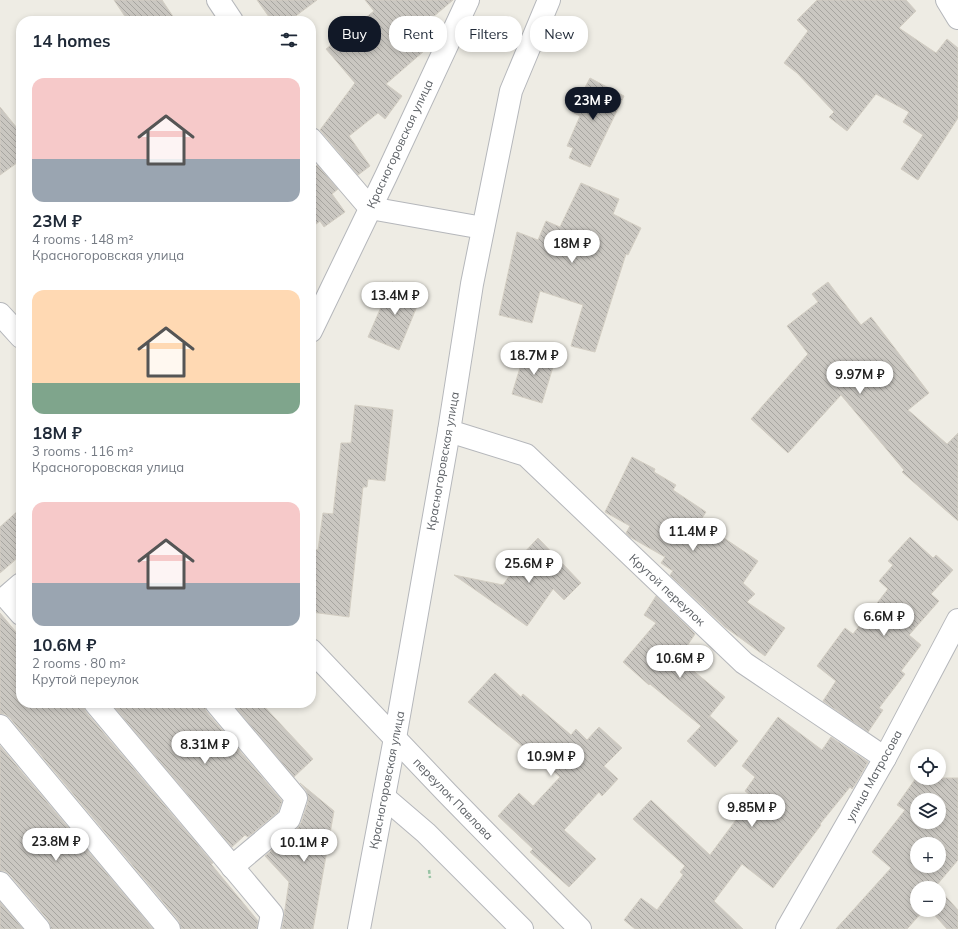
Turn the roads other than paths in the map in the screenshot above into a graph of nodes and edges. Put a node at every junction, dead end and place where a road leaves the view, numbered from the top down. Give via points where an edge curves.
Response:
1 (218, 0) edge
2 (468, 0) edge
3 (550, 0) edge
4 (947, 0) edge
5 (229, 16) edge
6 (958, 18) edge
7 (316, 145) edge
8 (370, 208) junction
9 (483, 228) junction
10 (0, 314) edge
11 (316, 320) edge
12 (16, 332) edge
13 (449, 431) junction
14 (16, 588) edge
15 (16, 608) edge
16 (958, 620) edge
17 (316, 655) edge
18 (99, 708) edge
19 (220, 708) edge
20 (0, 726) edge
21 (395, 738) junction
22 (885, 758) junction
23 (384, 797) junction
24 (232, 867) junction
25 (0, 882) edge
26 (39, 929) edge
27 (169, 929) edge
28 (269, 929) edge
29 (359, 929) edge
30 (522, 929) edge
31 (580, 929) edge
32 (786, 929) edge

1 - 5 street
2 - 8 street, Красногоровская улица
3 - 9 street, Красногоровская улица via 511,91
4 - 6 street
7 - 8 street
8 - 9 street
8 - 11 street, Красногоровская улица
9 - 13 street, Красногоровская улица
10 - 12 street
13 - 21 street, Красногоровская улица
13 - 22 street, Крутой переулок via 526,455 744,663
14 - 15 street via 6,597
16 - 22 street, улица Матросова
17 - 21 street, переулок Павлова
18 - 24 street
19 - 24 street via 296,798 289,819
20 - 27 street
21 - 23 street, Красногоровская улица
21 - 31 street, переулок Павлова
22 - 32 street, улица Матросова
23 - 29 street, Красногоровская улица
23 - 30 street via 426,833
24 - 28 street via 272,914
25 - 26 street

